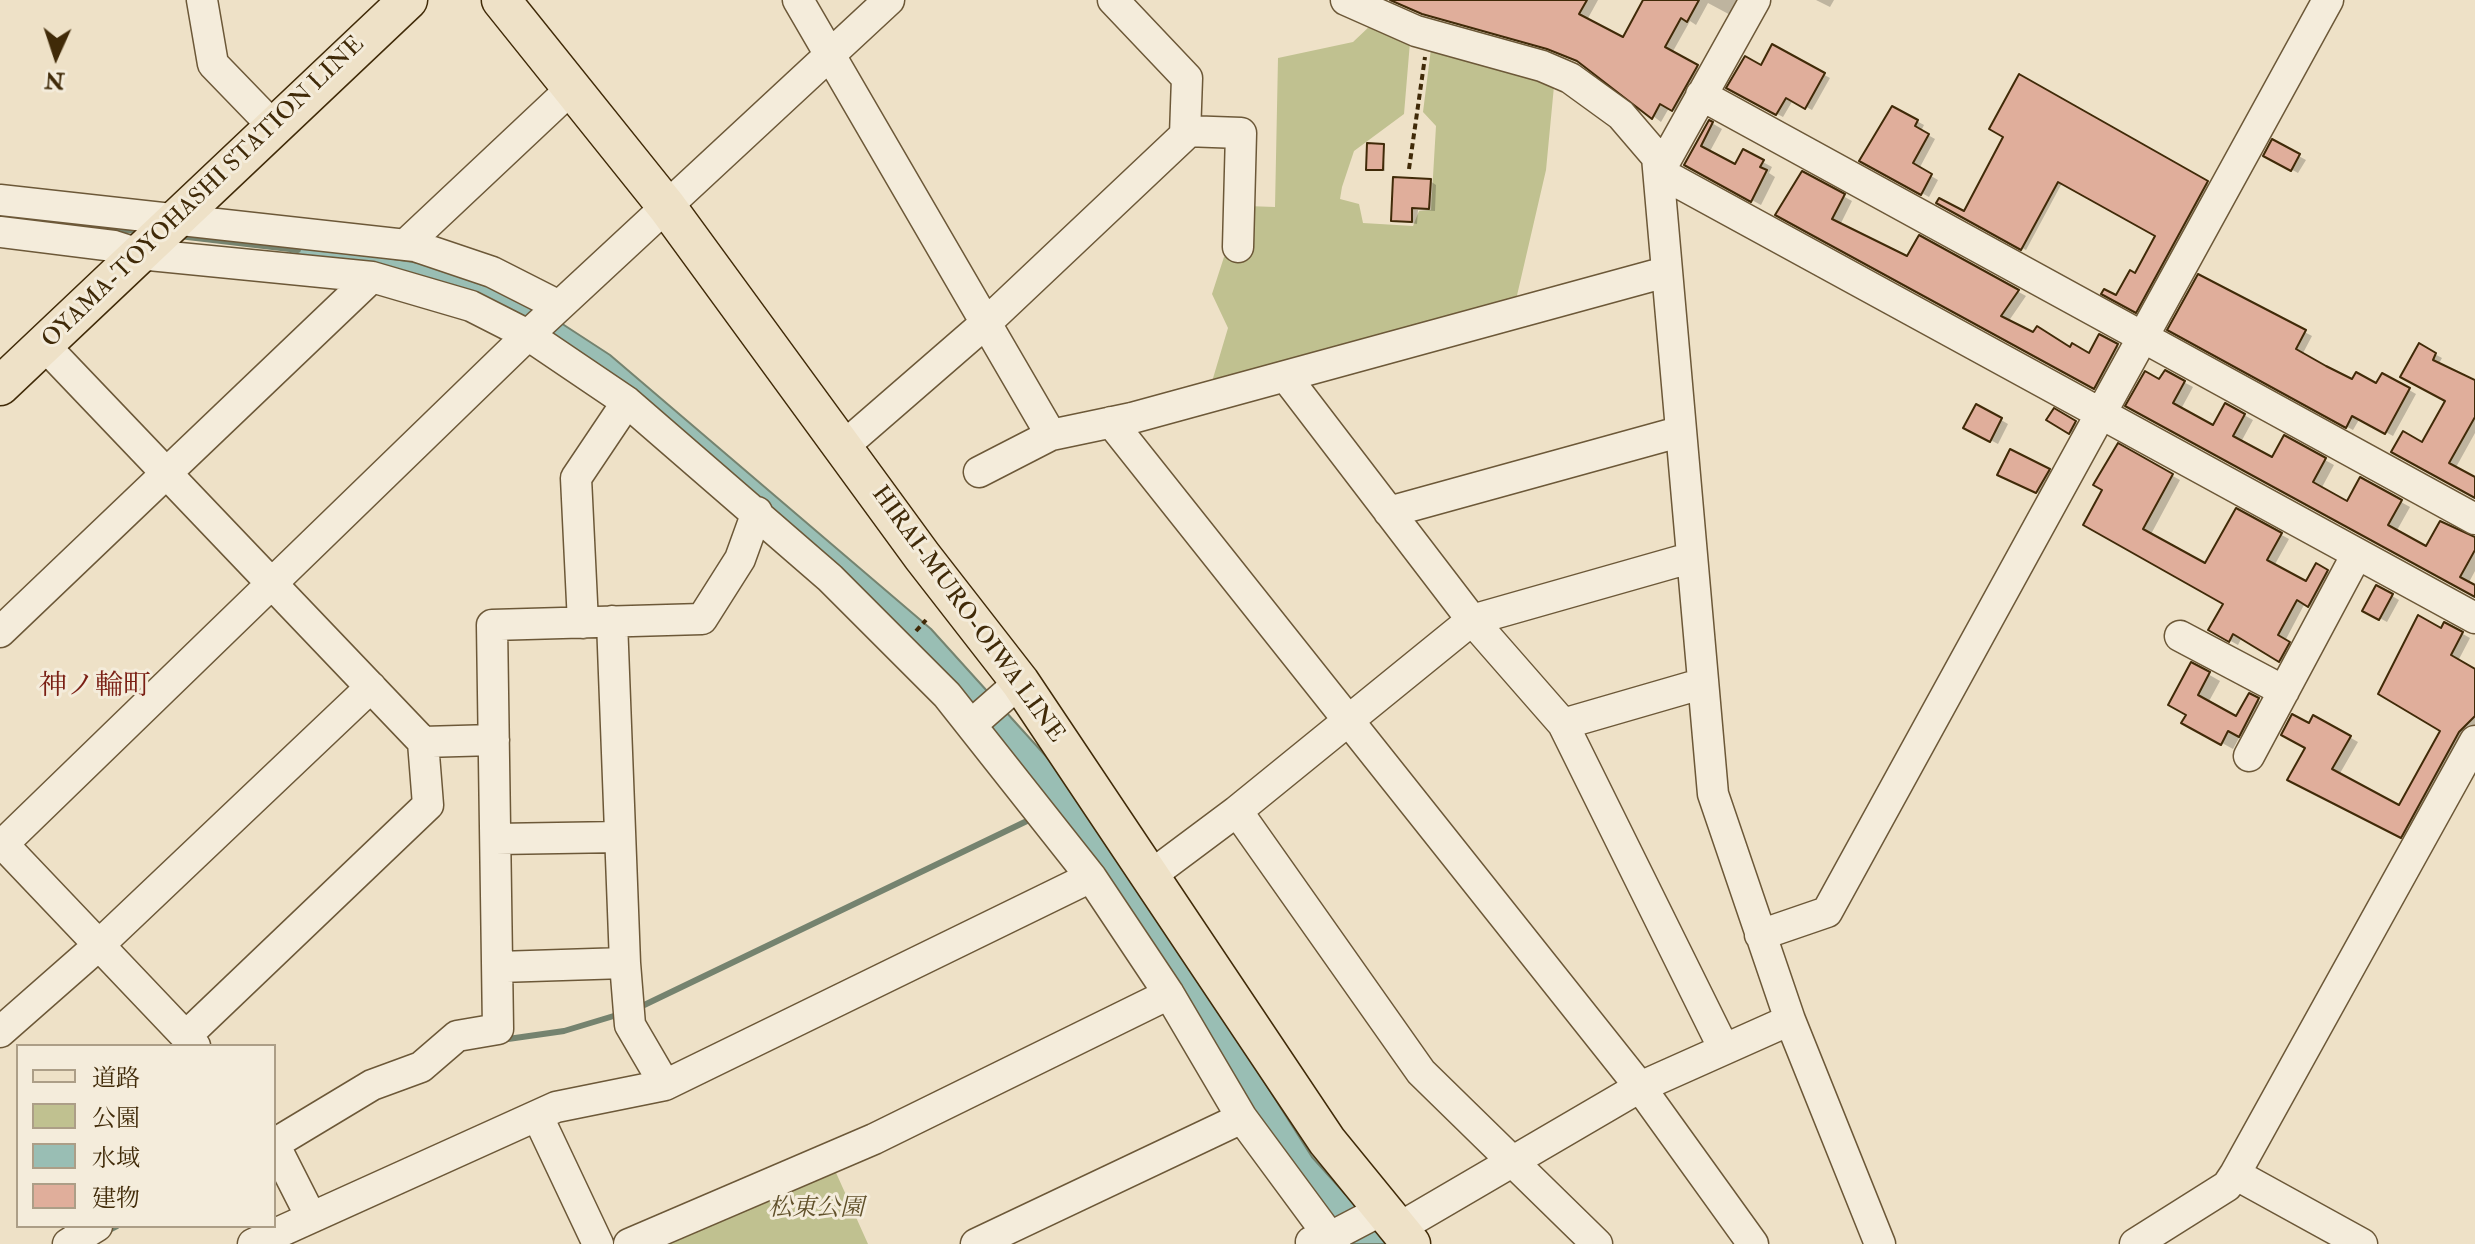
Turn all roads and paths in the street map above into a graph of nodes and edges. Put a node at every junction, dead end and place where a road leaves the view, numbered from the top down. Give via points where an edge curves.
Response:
1 (202, 0) edge
2 (408, 0) edge
3 (501, 0) edge
4 (798, 0) edge
5 (889, 0) edge
6 (1113, 0) edge
7 (1755, 0) edge
8 (2328, 0) edge
9 (1350, 1) edge
10 (1427, 35) junction
11 (829, 55) junction
12 (572, 88) junction
13 (1701, 95) junction
14 (273, 126) junction
15 (1185, 131) junction
16 (1409, 169) dead end
17 (1659, 172) junction
18 (0, 200) edge
19 (667, 207) junction
20 (0, 232) edge
21 (160, 235) junction
22 (405, 245) junction
23 (1238, 247) dead end
24 (1666, 272) junction
25 (372, 277) junction
26 (559, 306) junction
27 (988, 321) junction
28 (528, 335) junction
29 (2142, 337) junction
30 (44, 345) junction
31 (1286, 377) junction
32 (0, 386) edge
33 (627, 402) junction
34 (2100, 412) junction
35 (1111, 422) junction
36 (1679, 432) junction
37 (1051, 435) junction
38 (844, 446) junction
39 (979, 472) dead end
40 (168, 473) junction
41 (757, 512) junction
42 (1389, 512) junction
43 (2475, 519) edge
44 (2357, 554) junction
45 (1690, 558) junction
46 (272, 583) junction
47 (2475, 618) edge
48 (1472, 620) junction
49 (597, 622) junction
50 (0, 632) edge
51 (2180, 636) dead end
52 (1701, 684) junction
53 (371, 687) junction
54 (1011, 690) junction
55 (2284, 691) junction
56 (1351, 719) junction
57 (1563, 724) junction
58 (971, 725) junction
59 (494, 740) junction
60 (2475, 741) edge
61 (423, 742) junction
62 (2249, 756) dead end
63 (1237, 811) junction
64 (620, 837) junction
65 (496, 839) junction
66 (1, 844) edge
67 (1150, 876) junction
68 (1091, 877) junction
69 (1760, 935) junction
70 (99, 945) junction
71 (625, 963) junction
72 (499, 967) junction
73 (1169, 994) junction
74 (1790, 1020) junction
75 (0, 1032) edge
76 (191, 1041) edge
77 (1724, 1049) junction
78 (665, 1085) junction
79 (1640, 1087) junction
80 (538, 1117) junction
81 (1242, 1118) junction
82 (276, 1140) edge
83 (276, 1143) edge
84 (1513, 1163) junction
85 (2235, 1174) junction
86 (310, 1215) junction
87 (1390, 1225) edge
88 (94, 1228) edge
89 (1326, 1239) edge
90 (68, 1244) edge
91 (253, 1244) edge
92 (598, 1244) edge
93 (629, 1244) edge
94 (976, 1244) edge
95 (1597, 1244) edge
96 (1753, 1244) edge
97 (1880, 1244) edge
98 (2135, 1244) edge
99 (2362, 1244) edge

1 - 14 street via 213,64
2 - 14 main road, OYAMA-TOYOHASHI STATION LINE
3 - 12 main road, HIRAI-MURO-OIWA LINE
4 - 11 street
5 - 11 street
6 - 15 street via 1187,78
7 - 13 street
8 - 29 street
9 - 10 street
10 - 16 path
10 - 17 street via 1570,78 1621,115 1657,157
11 - 19 street
11 - 27 street
12 - 19 main road, HIRAI-MURO-OIWA LINE
12 - 22 street
13 - 17 street
13 - 29 street
14 - 21 main road, OYAMA-TOYOHASHI STATION LINE
15 - 23 street via 1241,133
15 - 27 street
17 - 24 street
17 - 34 street
18 - 21 street
19 - 26 street
19 - 38 main road, HIRAI-MURO-OIWA LINE
20 - 21 street via 114,246
21 - 22 street
21 - 25 street
21 - 30 main road, OYAMA-TOYOHASHI STATION LINE
22 - 26 street via 492,272
24 - 31 street
24 - 36 street
25 - 28 street via 471,306
25 - 40 street
26 - 28 street
27 - 37 street
27 - 38 street
28 - 33 street
28 - 46 street
29 - 34 street
29 - 43 street
30 - 32 main road, OYAMA-TOYOHASHI STATION LINE
30 - 40 street
31 - 35 street
31 - 42 street
33 - 41 street
33 - 49 street via 576,478
34 - 44 street
34 - 69 street via 1827,912
35 - 37 street
35 - 56 street
36 - 42 street
36 - 45 street
37 - 39 street
38 - 54 main road, HIRAI-MURO-OIWA LINE
40 - 46 street
40 - 50 street
41 - 49 street via 740,559 702,619
41 - 58 street via 896,642
42 - 48 street
44 - 47 street
44 - 55 street
45 - 48 street
45 - 52 street
46 - 53 street
46 - 66 street
48 - 56 street
48 - 57 street
49 - 59 street via 492,625
49 - 64 street
51 - 55 street
52 - 57 street
52 - 69 street via 1718,817
53 - 61 street
53 - 70 street
54 - 58 street
54 - 67 main road, HIRAI-MURO-OIWA LINE
55 - 62 street
56 - 63 street
56 - 79 street
57 - 77 street
58 - 68 street
59 - 61 street
59 - 65 street
60 - 85 street
61 - 76 street via 428,805
63 - 67 street
63 - 84 street via 1421,1072
64 - 65 street
64 - 71 street
65 - 72 street
66 - 70 street
67 - 87 main road, HIRAI-MURO-OIWA LINE via 1327,1141
68 - 73 street
68 - 78 street
69 - 74 street
70 - 75 street
70 - 76 street
71 - 72 street
71 - 78 street via 630,1025
72 - 82 street via 498,1029 457,1036 421,1067 372,1085
73 - 81 street
73 - 93 street via 874,1139
74 - 77 street
74 - 97 street
77 - 79 street
78 - 80 street via 556,1107
79 - 84 street
79 - 96 street
80 - 86 street
80 - 92 street
81 - 89 street
81 - 94 street
83 - 86 street
84 - 87 street
84 - 95 street
85 - 98 street via 2227,1186
85 - 99 street
86 - 91 street
87 - 89 street
88 - 90 street

